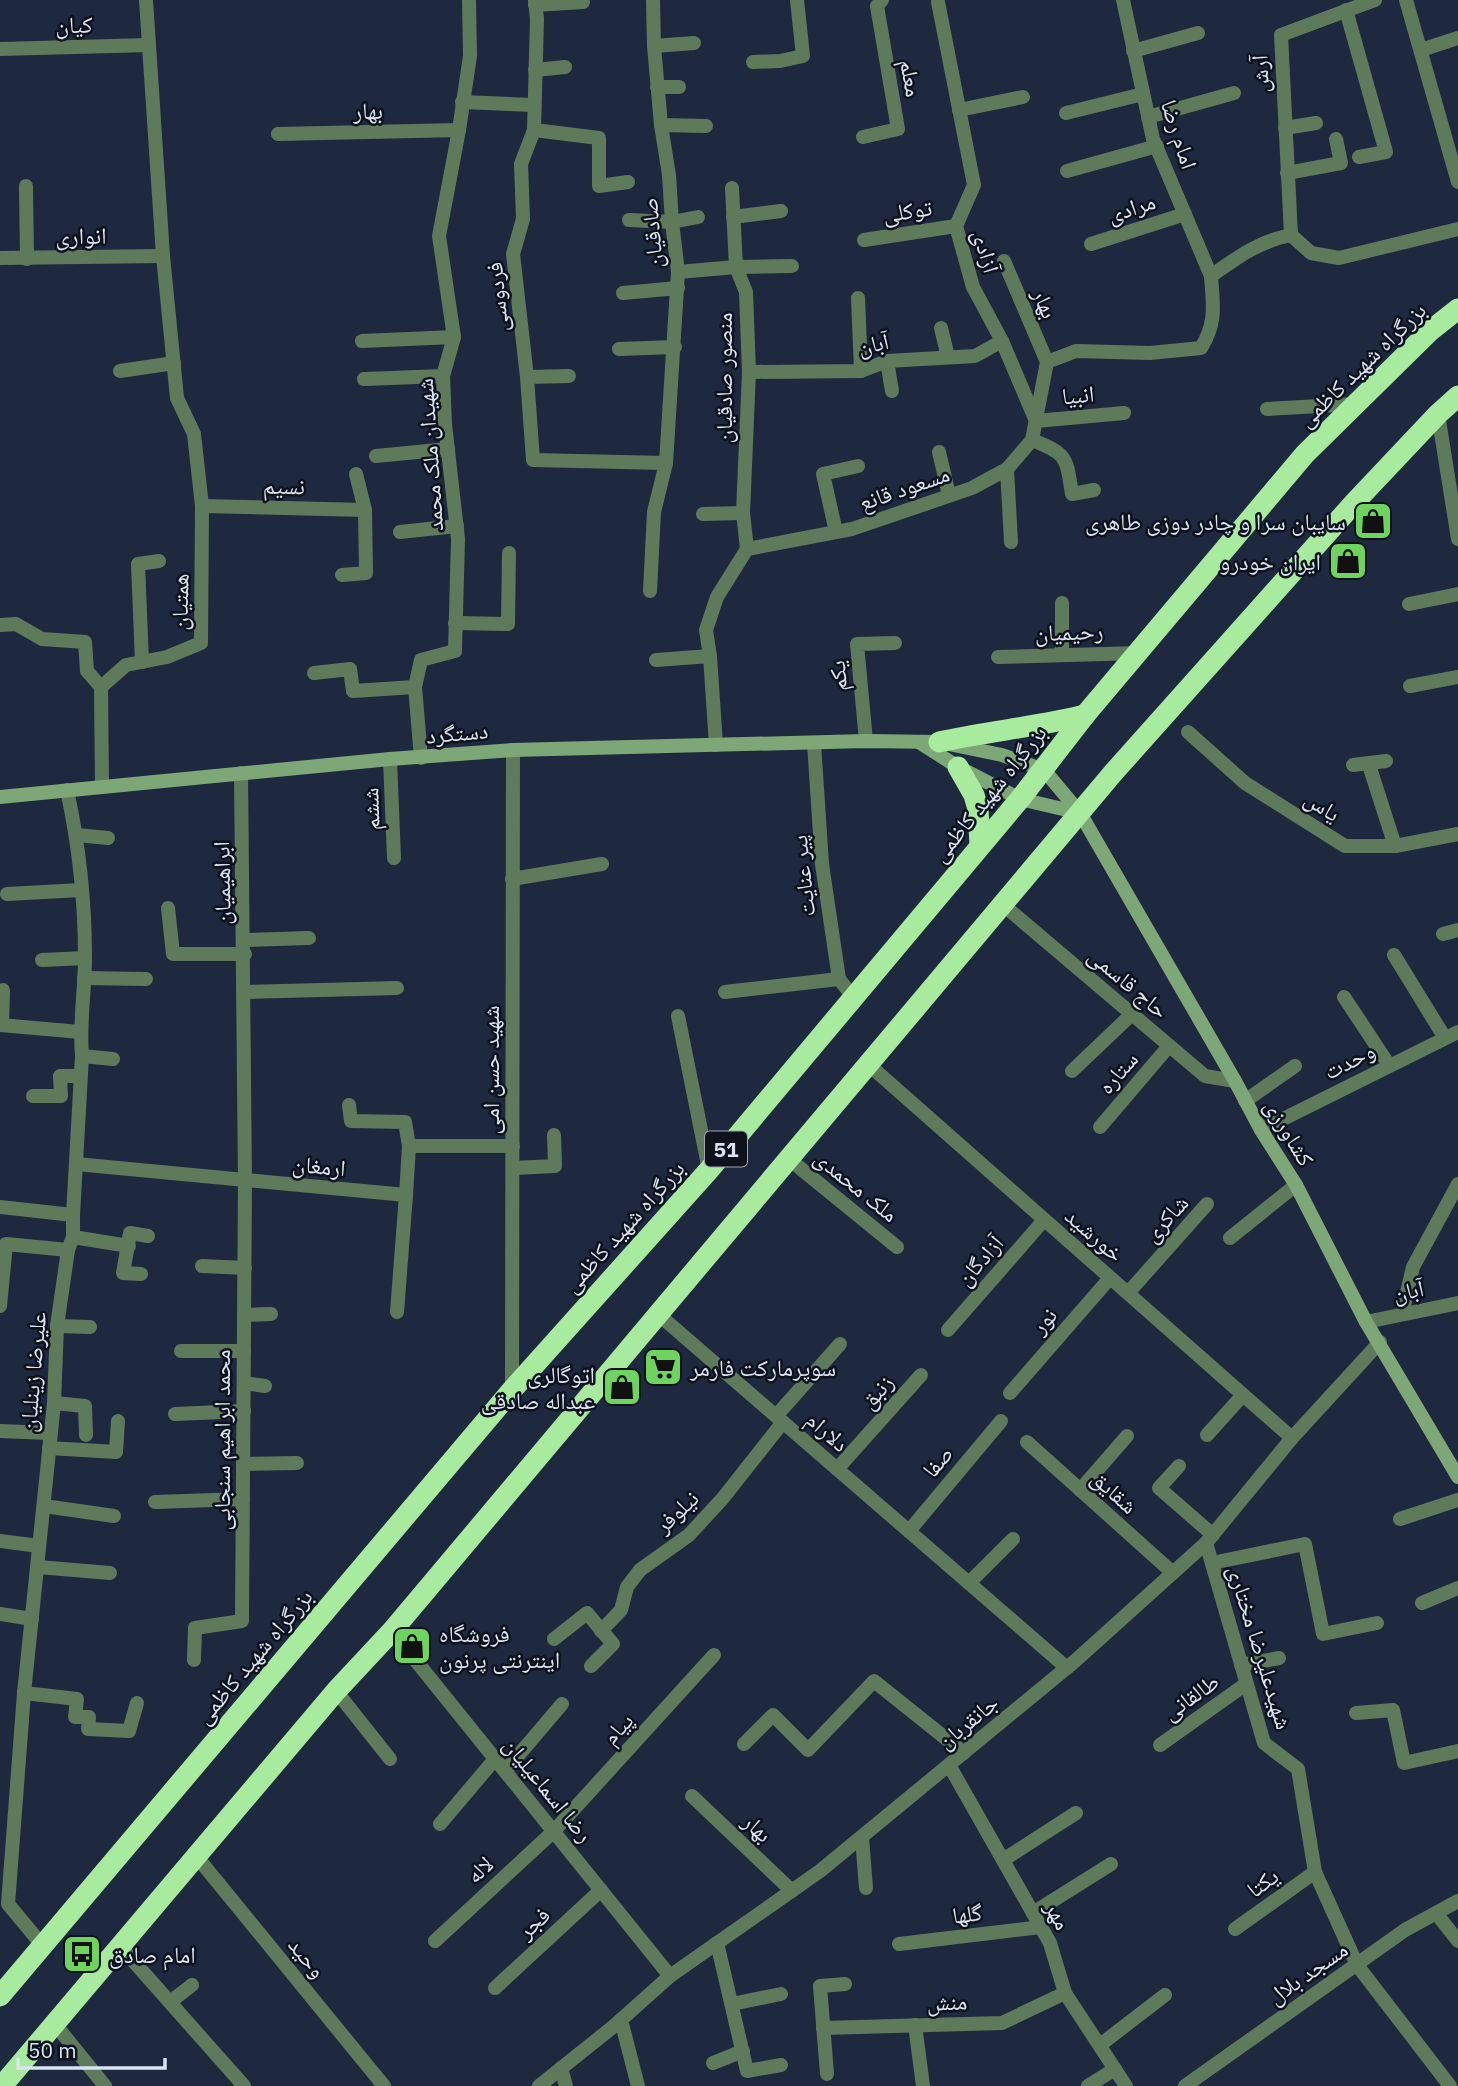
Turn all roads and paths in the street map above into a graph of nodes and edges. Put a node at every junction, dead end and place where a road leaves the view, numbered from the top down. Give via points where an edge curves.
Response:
1 (146, 0) edge
2 (469, 0) edge
3 (653, 0) edge
4 (797, 0) edge
5 (882, 0) edge
6 (1123, 0) edge
7 (1375, 0) edge
8 (1406, 0) edge
9 (941, 1) edge
10 (583, 2) dead end
11 (535, 3) edge
12 (1346, 10) junction
13 (1198, 33) dead end
14 (1458, 38) edge
15 (694, 43) dead end
16 (149, 45) junction
17 (654, 46) junction
18 (0, 49) edge
19 (1421, 50) junction
20 (1133, 51) junction
21 (753, 62) dead end
22 (565, 67) dead end
23 (535, 70) junction
24 (657, 87) junction
25 (679, 87) dead end
26 (1234, 93) dead end
27 (1143, 94) junction
28 (1023, 97) dead end
29 (462, 102) junction
30 (534, 105) junction
31 (959, 110) junction
32 (1066, 113) dead end
33 (1148, 117) junction
34 (1316, 122) dead end
35 (661, 125) junction
36 (706, 126) dead end
37 (1284, 128) junction
38 (534, 130) junction
39 (459, 131) junction
40 (278, 134) dead end
41 (863, 137) dead end
42 (1336, 139) dead end
43 (1157, 146) junction
44 (1360, 157) dead end
45 (1067, 171) dead end
46 (1287, 173) junction
47 (628, 182) dead end
48 (1458, 182) edge
49 (26, 186) dead end
50 (732, 188) dead end
51 (781, 211) dead end
52 (1185, 214) junction
53 (698, 217) dead end
54 (733, 217) junction
55 (629, 220) dead end
56 (672, 222) junction
57 (956, 226) junction
58 (1458, 229) edge
59 (1291, 235) junction
60 (864, 240) dead end
61 (1091, 244) dead end
62 (163, 256) junction
63 (0, 258) edge
64 (27, 258) junction
65 (1004, 261) dead end
66 (792, 266) dead end
67 (736, 267) junction
68 (678, 272) junction
69 (1211, 276) junction
70 (678, 288) junction
71 (623, 293) dead end
72 (858, 298) dead end
73 (1458, 309) edge
74 (941, 328) dead end
75 (454, 337) junction
76 (362, 341) dead end
77 (1002, 341) junction
78 (675, 347) junction
79 (619, 349) dead end
80 (948, 357) junction
81 (887, 361) junction
82 (1047, 362) junction
83 (174, 363) junction
84 (120, 371) dead end
85 (860, 371) junction
86 (750, 372) junction
87 (443, 376) junction
88 (569, 376) dead end
89 (527, 377) junction
90 (364, 379) dead end
91 (892, 391) dead end
92 (1458, 396) edge
93 (1355, 404) junction
94 (1267, 409) dead end
95 (1124, 413) dead end
96 (1438, 414) junction
97 (1036, 421) junction
98 (1032, 440) junction
99 (448, 449) junction
100 (939, 452) dead end
101 (376, 456) dead end
102 (666, 463) junction
103 (858, 466) dead end
104 (1007, 469) junction
105 (356, 474) dead end
106 (1094, 489) dead end
107 (949, 495) junction
108 (202, 506) junction
109 (365, 510) junction
110 (743, 513) junction
111 (703, 514) dead end
112 (457, 526) junction
113 (400, 532) dead end
114 (836, 532) junction
115 (1458, 539) edge
116 (1011, 542) dead end
117 (747, 549) junction
118 (509, 553) dead end
119 (159, 561) dead end
120 (342, 575) dead end
121 (650, 591) dead end
122 (1458, 594) edge
123 (1062, 603) dead end
124 (1409, 604) dead end
125 (456, 623) junction
126 (0, 625) edge
127 (895, 643) dead end
128 (1062, 653) junction
129 (1140, 653) junction
130 (710, 656) junction
131 (999, 656) dead end
132 (656, 660) dead end
133 (142, 662) junction
134 (314, 673) dead end
135 (1458, 677) edge
136 (1410, 686) dead end
137 (101, 687) junction
138 (415, 687) junction
139 (1086, 715) junction
140 (1188, 732) dead end
141 (866, 741) junction
142 (929, 742) junction
143 (814, 743) junction
144 (716, 746) junction
145 (513, 750) junction
146 (421, 758) junction
147 (390, 759) junction
148 (1386, 761) dead end
149 (1353, 765) dead end
150 (1369, 765) junction
151 (958, 767) junction
152 (1044, 769) junction
153 (242, 773) junction
154 (102, 786) junction
155 (67, 790) junction
156 (0, 797) edge
157 (1020, 800) junction
158 (1080, 813) junction
159 (1458, 834) edge
160 (77, 835) junction
161 (108, 838) dead end
162 (980, 845) junction
163 (1395, 846) junction
164 (394, 858) dead end
165 (602, 864) dead end
166 (512, 879) junction
167 (82, 890) junction
168 (7, 894) dead end
169 (1002, 903) junction
170 (168, 908) dead end
171 (1458, 930) edge
172 (1443, 934) dead end
173 (309, 938) dead end
174 (245, 947) junction
175 (1394, 955) dead end
176 (85, 958) junction
177 (42, 960) dead end
178 (84, 978) junction
179 (146, 979) dead end
180 (839, 979) junction
181 (397, 988) dead end
182 (3, 990) dead end
183 (245, 992) junction
184 (725, 992) dead end
185 (1344, 997) dead end
186 (854, 998) junction
187 (1132, 1014) junction
188 (678, 1016) dead end
189 (1, 1025) edge
190 (80, 1031) junction
191 (1451, 1035) edge
192 (1170, 1046) junction
193 (82, 1056) junction
194 (113, 1059) dead end
195 (868, 1064) junction
196 (1389, 1065) junction
197 (1295, 1066) dead end
198 (1072, 1071) dead end
199 (80, 1076) junction
200 (1235, 1081) junction
201 (33, 1096) dead end
202 (1245, 1101) junction
203 (349, 1105) dead end
204 (1100, 1127) dead end
205 (1261, 1130) junction
206 (554, 1135) dead end
207 (409, 1146) junction
208 (513, 1146) junction
209 (789, 1158) junction
210 (76, 1164) junction
211 (513, 1168) junction
212 (709, 1170) junction
213 (245, 1181) junction
214 (1458, 1184) edge
215 (1296, 1185) junction
216 (406, 1195) junction
217 (1207, 1204) dead end
218 (0, 1207) edge
219 (73, 1215) junction
220 (1044, 1220) junction
221 (148, 1236) dead end
222 (1230, 1238) dead end
223 (71, 1244) junction
224 (129, 1247) junction
225 (897, 1247) dead end
226 (202, 1266) dead end
227 (244, 1268) junction
228 (141, 1274) dead end
229 (1110, 1278) junction
230 (1128, 1293) junction
231 (1458, 1303) edge
232 (0, 1306) edge
233 (397, 1312) dead end
234 (271, 1314) dead end
235 (658, 1314) junction
236 (1402, 1314) junction
237 (244, 1315) junction
238 (1366, 1322) junction
239 (57, 1325) junction
240 (90, 1327) dead end
241 (948, 1330) dead end
242 (1380, 1342) junction
243 (840, 1344) dead end
244 (181, 1351) dead end
245 (244, 1351) junction
246 (921, 1375) dead end
247 (244, 1382) junction
248 (265, 1386) dead end
249 (512, 1390) junction
250 (1010, 1393) dead end
251 (1243, 1395) junction
252 (54, 1403) junction
253 (244, 1411) junction
254 (175, 1414) dead end
255 (779, 1419) junction
256 (118, 1421) dead end
257 (1001, 1421) dead end
258 (0, 1431) edge
259 (86, 1435) dead end
260 (1207, 1435) dead end
261 (1127, 1436) dead end
262 (1292, 1438) junction
263 (50, 1441) junction
264 (1027, 1442) dead end
265 (1454, 1462) edge
266 (297, 1463) dead end
267 (243, 1464) junction
268 (1179, 1466) dead end
269 (837, 1469) junction
270 (1458, 1477) edge
271 (1080, 1490) junction
272 (243, 1499) junction
273 (1458, 1500) edge
274 (155, 1502) dead end
275 (44, 1506) junction
276 (114, 1516) dead end
277 (1400, 1519) dead end
278 (909, 1531) junction
279 (1013, 1539) dead end
280 (1210, 1539) junction
281 (0, 1541) edge
282 (40, 1546) junction
283 (1212, 1563) junction
284 (38, 1567) junction
285 (110, 1573) dead end
286 (1173, 1573) junction
287 (969, 1583) junction
288 (1458, 1588) edge
289 (1422, 1603) dead end
290 (0, 1614) edge
291 (32, 1619) junction
292 (1377, 1623) dead end
293 (392, 1631) junction
294 (601, 1631) junction
295 (554, 1639) dead end
296 (714, 1655) dead end
297 (1279, 1658) dead end
298 (194, 1660) dead end
299 (1241, 1665) junction
300 (591, 1666) dead end
301 (1067, 1668) junction
302 (1246, 1684) junction
303 (336, 1691) junction
304 (24, 1693) junction
305 (137, 1703) dead end
306 (562, 1704) dead end
307 (1356, 1713) dead end
308 (744, 1744) dead end
309 (1160, 1745) dead end
310 (1458, 1751) edge
311 (964, 1753) junction
312 (390, 1759) dead end
313 (495, 1759) junction
314 (949, 1766) junction
315 (505, 1771) junction
316 (692, 1796) dead end
317 (1076, 1813) dead end
318 (440, 1824) dead end
319 (554, 1831) junction
320 (862, 1837) junction
321 (197, 1857) junction
322 (1003, 1860) junction
323 (1111, 1864) dead end
324 (1315, 1872) junction
325 (866, 1888) dead end
326 (601, 1890) junction
327 (792, 1891) junction
328 (1458, 1901) edge
329 (4, 1904) edge
330 (1033, 1913) junction
331 (1436, 1913) junction
332 (1041, 1927) junction
333 (1235, 1929) dead end
334 (435, 1941) dead end
335 (1458, 1941) edge
336 (717, 1943) junction
337 (899, 1944) dead end
338 (43, 1946) junction
339 (120, 1946) junction
340 (1357, 1965) junction
341 (670, 1976) junction
342 (845, 1984) dead end
343 (192, 1985) dead end
344 (495, 1987) dead end
345 (1065, 1993) junction
346 (781, 1994) dead end
347 (1165, 1995) dead end
348 (0, 1996) edge
349 (170, 2002) junction
350 (732, 2004) junction
351 (621, 2020) junction
352 (54, 2023) junction
353 (915, 2025) junction
354 (823, 2028) junction
355 (1100, 2045) junction
356 (743, 2051) junction
357 (713, 2063) dead end
358 (781, 2065) dead end
359 (561, 2068) junction
360 (1115, 2069) junction
361 (827, 2074) dead end
362 (2, 2086) edge
363 (105, 2086) edge
364 (244, 2086) edge
365 (384, 2086) edge
366 (539, 2086) edge
367 (566, 2086) edge
368 (638, 2086) edge
369 (923, 2086) edge
370 (1088, 2086) edge
371 (1126, 2086) edge
372 (1185, 2086) edge
373 (1451, 2086) edge

1 - 16 street
2 - 29 street, شهیدان ملک محمد via 470,56
3 - 17 street, صادقیان
4 - 21 street via 803,56
5 - 41 street, معلم via 877,6 898,129
6 - 20 street, امام رضا
7 - 12 street, آرش
8 - 19 street
9 - 31 street, آزادی
10 - 11 street
11 - 23 street, فردوسی
12 - 37 street, آرش via 1281,35
12 - 44 street via 1386,152
13 - 20 street
14 - 19 street
15 - 17 street
16 - 18 street, کیان
16 - 62 street, همتیان
17 - 24 street, صادقیان
19 - 48 street
20 - 27 street, امام رضا
22 - 23 street
23 - 30 street, فردوسی
24 - 25 street
24 - 35 street, صادقیان
26 - 33 street
27 - 32 street
27 - 33 street, امام رضا
28 - 31 street
29 - 30 street
29 - 39 street, شهیدان ملک محمد
30 - 38 street, فردوسی
31 - 57 street, آزادی via 974,185
33 - 43 street, امام رضا
34 - 37 street
35 - 36 street
35 - 56 street, صادقیان
37 - 46 street, آرش
38 - 47 street via 599,138 599,186
38 - 89 street, فردوسی via 521,164 523,219 513,254
39 - 40 street, بهار
39 - 75 street, شهیدان ملک محمد via 439,236
42 - 46 street via 1341,163
43 - 45 street
43 - 52 street, امام رضا
46 - 59 street, آرش
49 - 64 street
50 - 54 street, منصور صادقیان
51 - 54 street
52 - 61 street, مرادی
52 - 69 street, امام رضا
53 - 56 street
54 - 67 street, منصور صادقیان
55 - 56 street
56 - 68 street, صادقیان
57 - 60 street, توکلی
57 - 77 street, آزادی via 973,286
58 - 59 street via 1339,258 1311,253
59 - 69 street via 1249,249
62 - 64 street, انواری
62 - 83 street, همتیان
63 - 64 street, انواری
65 - 82 street, بهار
66 - 67 street
67 - 68 street
67 - 86 street, منصور صادقیان via 746,292
68 - 70 street, صادقیان
69 - 82 street, امام رضا via 1212,331 1201,348 1150,354 1076,351
70 - 71 street
70 - 78 street, صادقیان
72 - 85 street
73 - 93 highway, بزرگراه شهید کاظمی / 51
74 - 80 street
75 - 76 street
75 - 87 street, شهیدان ملک محمد
77 - 80 street, آبان via 975,356
77 - 97 street, آزادی
78 - 79 street
78 - 102 street, صادقیان
80 - 81 street, آبان
81 - 85 street, آبان
81 - 91 street
82 - 97 street, مسعود قانع
83 - 84 street
83 - 108 street, همتیان via 177,398 194,435
85 - 86 street, آبان
86 - 110 street, منصور صادقیان
87 - 90 street
87 - 99 street, شهیدان ملک محمد
88 - 89 street
89 - 102 street, فردوسی via 533,460
92 - 96 highway, 51
93 - 94 street
93 - 129 highway, بزرگراه شهید کاظمی / 51 via 1306,454
95 - 97 street, انبیا
96 - 115 street
96 - 158 highway, 51
97 - 98 street, مسعود قانع
98 - 104 street, مسعود قانع
98 - 106 street via 1058,450 1067,463 1072,494
99 - 101 street
99 - 112 street, شهیدان ملک محمد
100 - 107 street
102 - 121 street, صادقیان via 654,512
103 - 114 street via 823,474
104 - 107 street, مسعود قانع
104 - 116 street
105 - 109 street
107 - 114 street, مسعود قانع
108 - 109 street, نسیم
108 - 133 street, همتیان via 201,643
109 - 120 street via 366,573
110 - 111 street
110 - 117 street, منصور صادقیان
112 - 113 street
112 - 125 street, شهیدان ملک محمد
114 - 117 street, مسعود قانع
117 - 130 street via 717,597 706,629
118 - 125 street via 508,624
119 - 133 street via 138,564
122 - 124 street
123 - 128 street
125 - 138 street, شهیدان ملک محمد via 455,651 421,660
126 - 137 street via 16,624 42,639 85,642 87,671
127 - 141 street, یکم via 857,644
128 - 129 street, رحیمیان
128 - 131 street, رحیمیان
129 - 139 highway, بزرگراه شهید کاظمی / 51
130 - 132 street
130 - 144 street
133 - 137 street, همتیان via 126,665
134 - 138 street via 350,669 353,691
135 - 136 street
137 - 154 street
138 - 146 street, شهیدان ملک محمد
139 - 142 highway
139 - 152 highway, بزرگراه شهید کاظمی / 51
140 - 163 street, یاس via 1245,783 1345,846
141 - 142 street, دستگرد
141 - 143 street, دستگرد
142 - 151 street
142 - 152 street, دستگرد via 1002,755
143 - 144 street, دستگرد
143 - 180 street, پیر عنایت via 821,864
144 - 145 street, دستگرد
145 - 146 street, دستگرد
145 - 166 street, شهید حسن امی
146 - 147 street, دستگرد
147 - 153 street, دستگرد
147 - 164 street, ششم
148 - 150 street
149 - 150 street
150 - 163 street
151 - 157 street
151 - 162 highway via 978,809
152 - 157 highway, بزرگراه شهید کاظمی / 51
152 - 158 street, کشاورزی
153 - 154 street, دستگرد
153 - 174 street, ابراهیمیان
154 - 155 street, دستگرد
155 - 156 street, دستگرد
155 - 160 street, علیرضا زینلیان
157 - 158 street
157 - 162 highway, بزرگراه شهید کاظمی / 51
158 - 169 highway, 51
158 - 200 street, کشاورزی
159 - 163 street, یاس
160 - 161 street
160 - 167 street, علیرضا زینلیان
162 - 186 highway, بزرگراه شهید کاظمی / 51
165 - 166 street
166 - 208 street, شهید حسن امی
167 - 168 street
167 - 176 street, علیرضا زینلیان
169 - 187 street, حاج قاسمی
169 - 195 highway, 51
170 - 174 street via 173,954
171 - 172 street
173 - 174 street
174 - 183 street, ابراهیمیان
175 - 191 street
176 - 177 street
176 - 178 street, علیرضا زینلیان
178 - 179 street
178 - 190 street, علیرضا زینلیان
180 - 184 street
180 - 186 street, پیر عنایت
181 - 183 street
182 - 189 street
183 - 213 street, ابراهیمیان
185 - 196 street
186 - 212 highway, بزرگراه شهید کاظمی / 51
187 - 192 street, حاج قاسمی
187 - 198 street
188 - 212 street
189 - 190 street
190 - 193 street, علیرضا زینلیان
191 - 196 street, وحدت
192 - 200 street, حاج قاسمی via 1205,1076
192 - 204 street, ستاره
193 - 194 street
193 - 199 street, علیرضا زینلیان
195 - 209 highway, 51
195 - 220 street, خورشید
196 - 205 street, وحدت
197 - 202 street
199 - 201 street via 60,1076 61,1096
199 - 210 street, علیرضا زینلیان
200 - 202 street, کشاورزی
202 - 205 street, کشاورزی
203 - 207 street via 351,1121 405,1122
205 - 215 street, کشاورزی
206 - 211 street via 555,1166
207 - 208 street
207 - 216 street
208 - 211 street, شهید حسن امی
209 - 225 street, ملک محمدی
209 - 235 highway, 51
210 - 213 street, ارمغان
210 - 219 street, علیرضا زینلیان
211 - 249 street, شهید حسن امی
212 - 249 highway, بزرگراه شهید کاظمی / 51
213 - 216 street, ارمغان
213 - 227 street, محمد ابراهیم سنجابی
214 - 236 street via 1413,1268
215 - 222 street
215 - 238 street, کشاورزی
216 - 233 street
217 - 230 street, شاکری
218 - 219 street
219 - 223 street, علیرضا زینلیان
220 - 229 street, خورشید
220 - 241 street, آزادگان
221 - 224 street via 130,1233
223 - 224 street
223 - 232 street via 6,1244
223 - 239 street, علیرضا زینلیان
224 - 228 street via 123,1273
226 - 227 street
227 - 237 street, محمد ابراهیم سنجابی
229 - 230 street, خورشید
229 - 250 street, نور
230 - 251 street, خورشید
231 - 236 street, آبان
234 - 237 street
235 - 255 street, دلارام
235 - 293 highway, 51
236 - 238 street, آبان
237 - 245 street, محمد ابراهیم سنجابی
238 - 242 street, کشاورزی
239 - 240 street
239 - 252 street, علیرضا زینلیان
242 - 262 street, جانقربان
242 - 265 street, کشاورزی
243 - 255 street, نیلوفر
244 - 245 street
245 - 247 street, محمد ابراهیم سنجابی
246 - 269 street, زنبق
247 - 248 street
247 - 253 street, محمد ابراهیم سنجابی
249 - 338 highway, بزرگراه شهید کاظمی / 51
251 - 260 street
251 - 262 street, خورشید
252 - 259 street via 85,1406
252 - 263 street, علیرضا زینلیان
253 - 254 street
253 - 267 street, محمد ابراهیم سنجابی
255 - 269 street, دلارام
255 - 294 street, نیلوفر via 723,1498 689,1535 640,1570 627,1587 621,1611
256 - 263 street via 116,1452
257 - 278 street, صفا
258 - 263 street
261 - 271 street
262 - 280 street, جانقربان
263 - 275 street, علیرضا زینلیان
264 - 271 street, شقایق
265 - 270 street, کشاورزی
266 - 267 street
267 - 272 street, محمد ابراهیم سنجابی
268 - 280 street via 1159,1488
269 - 278 street, دلارام
271 - 286 street, شقایق
272 - 274 street
272 - 298 street, محمد ابراهیم سنجابی via 242,1621 195,1628
273 - 277 street
275 - 276 street
275 - 282 street, علیرضا زینلیان
278 - 287 street, دلارام
279 - 287 street
280 - 283 street, شهیدعلیرضا مختاری
280 - 286 street, جانقربان
281 - 282 street
282 - 284 street, علیرضا زینلیان
283 - 292 street via 1305,1544 1323,1634
283 - 299 street, شهیدعلیرضا مختاری
284 - 285 street
284 - 291 street, علیرضا زینلیان
286 - 301 street, جانقربان
287 - 301 street, دلارام
288 - 289 street
290 - 291 street
291 - 304 street, علیرضا زینلیان
293 - 303 highway, 51
293 - 313 street, رضا اسماعیلیان
294 - 295 street via 587,1613
294 - 300 street via 612,1644
296 - 319 street, پیام
297 - 299 street
299 - 302 street, شهیدعلیرضا مختاری
301 - 311 street, جانقربان
302 - 309 street, طالقانی
302 - 324 street, شهیدعلیرضا مختاری via 1264,1743 1297,1769
303 - 312 street
303 - 321 highway, 51
304 - 305 street via 77,1699 75,1717 89,1717 88,1729 129,1731
304 - 329 street, علیرضا زینلیان
306 - 315 street
307 - 310 street via 1393,1710 1404,1763
308 - 311 street via 773,1715 808,1750 874,1681
311 - 314 street, جانقربان
313 - 315 street, رضا اسماعیلیان
313 - 318 street
314 - 320 street, جانقربان
314 - 322 street, مهر
315 - 319 street, رضا اسماعیلیان
316 - 327 street, بهار
317 - 322 street
319 - 326 street, رضا اسماعیلیان
319 - 334 street, لاله
320 - 325 street
320 - 327 street, جانقربان
321 - 339 highway, 51
321 - 365 street, وحید
322 - 330 street, مهر
323 - 330 street
324 - 333 street, یکتا
324 - 340 street, شهیدعلیرضا مختاری
326 - 341 street, رضا اسماعیلیان
326 - 344 street, فجر
327 - 336 street, جانقربان
328 - 331 street, مسجد بلال
329 - 338 street, علیرضا زینلیان
330 - 332 street, مهر
331 - 335 street
331 - 340 street, مسجد بلال
332 - 337 street, گلها
332 - 345 street, مهر
336 - 341 street, جانقربان
336 - 350 street
338 - 348 highway, بزرگراه شهید کاظمی / 51
339 - 349 street
339 - 352 highway, 51
340 - 372 street, مسجد بلال
340 - 373 street, شهیدعلیرضا مختاری
341 - 351 street, جانقربان
342 - 354 street via 820,1986
343 - 349 street
345 - 353 street, منش via 1002,2023
345 - 355 street, مهر
346 - 350 street
347 - 355 street
349 - 364 street
350 - 356 street
351 - 359 street, جانقربان
351 - 368 street
352 - 362 highway, 51
352 - 363 street
353 - 354 street, منش
353 - 369 street
354 - 361 street
355 - 360 street, مهر
356 - 357 street
356 - 358 street via 747,2071
359 - 366 street, جانقربان
359 - 367 street
360 - 370 street
360 - 371 street, مهر

